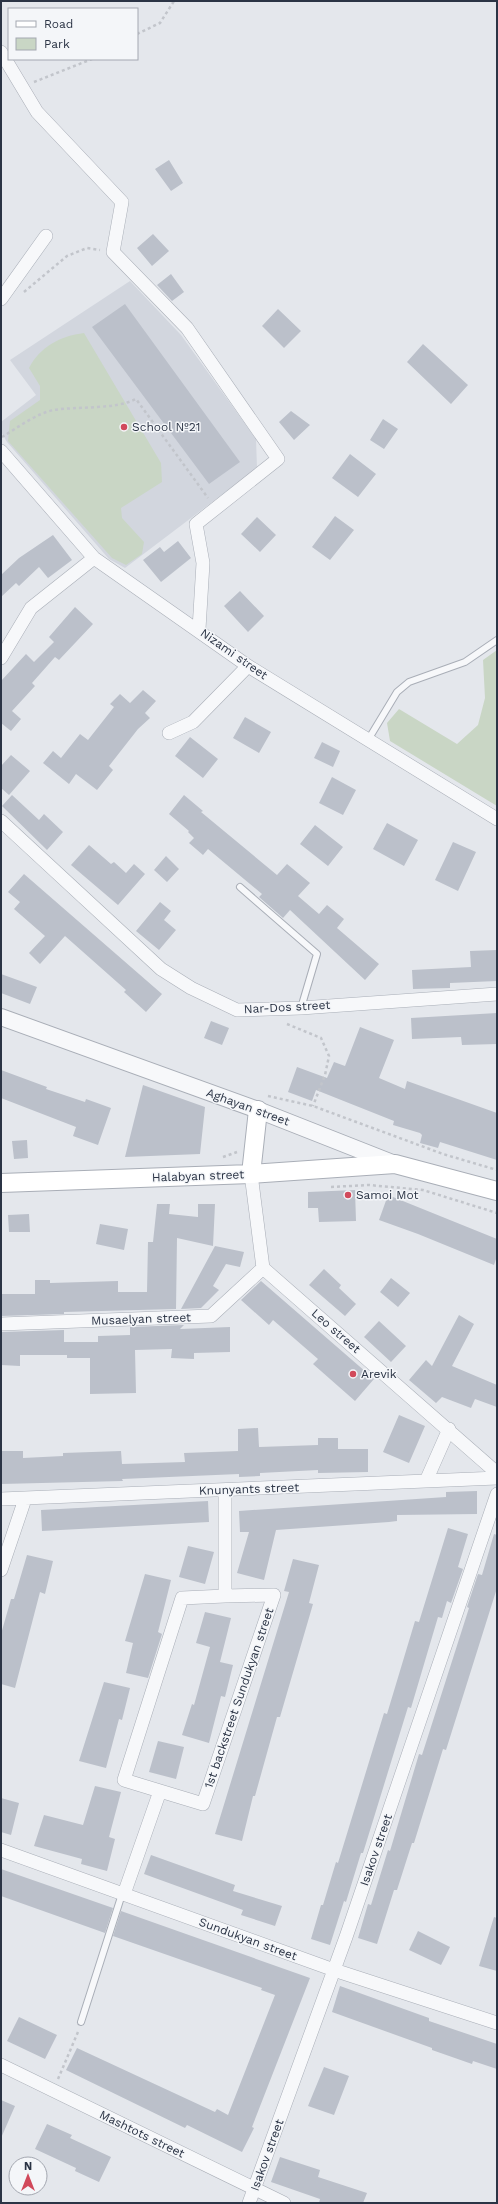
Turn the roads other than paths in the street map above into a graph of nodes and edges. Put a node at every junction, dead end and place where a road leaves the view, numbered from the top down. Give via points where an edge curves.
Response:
1 (1, 52) edge
2 (46, 236) dead end
3 (1, 299) edge
4 (1, 451) edge
5 (94, 558) junction
6 (199, 629) junction
7 (497, 640) edge
8 (1, 658) edge
9 (248, 666) junction
10 (169, 733) dead end
11 (368, 740) junction
12 (497, 819) edge
13 (1, 821) edge
14 (240, 887) dead end
15 (497, 994) edge
16 (301, 1008) junction
17 (1, 1017) edge
18 (262, 1103) junction
19 (395, 1164) junction
20 (251, 1174) junction
21 (1, 1184) edge
22 (497, 1191) edge
23 (263, 1268) junction
24 (1, 1324) edge
25 (449, 1429) junction
26 (497, 1473) edge
27 (497, 1478) edge
28 (426, 1482) junction
29 (226, 1490) junction
30 (497, 1494) edge
31 (1, 1499) edge
32 (25, 1499) junction
33 (1, 1570) edge
34 (226, 1596) junction
35 (160, 1791) junction
36 (1, 1850) edge
37 (123, 1894) junction
38 (334, 1970) junction
39 (81, 2022) road end
40 (497, 2023) edge
41 (1, 2065) edge
42 (254, 2188) junction
43 (249, 2203) edge
44 (284, 2203) edge

1 - 6 street via 37,112 122,202 113,252 187,328 278,459 196,524 203,562
2 - 3 street
4 - 5 street, Nizami street
5 - 6 street, Nizami street
5 - 8 street via 31,608
6 - 9 street, Nizami street
7 - 11 lane via 465,662 409,682 397,692
9 - 10 street via 193,722
9 - 11 street, Nizami street
11 - 12 street, Nizami street
13 - 16 street, Nar-Dos street via 161,969 191,988 237,1010
14 - 16 lane via 317,954
15 - 16 street, Nar-Dos street
17 - 18 street, Aghayan street
18 - 19 street, Aghayan street
18 - 20 main road
19 - 20 main road, Halabyan street
19 - 22 main road, Aghayan street
20 - 21 main road, Halabyan street
20 - 23 street
23 - 24 street, Musaelyan street via 211,1316
23 - 25 street, Leo street
25 - 26 street, Leo street
25 - 28 street
27 - 28 street, Knunyants street
28 - 29 street, Knunyants street
29 - 32 street, Knunyants street
29 - 34 street
30 - 38 street, Isakov street
31 - 32 street, Knunyants street
32 - 33 street
34 - 35 street, 1st backstreet Sundukyan street via 182,1598 124,1780
34 - 35 street, 1st backstreet Sundukyan street via 274,1595 203,1804
35 - 37 street
36 - 37 street, Sundukyan street
37 - 38 street, Sundukyan street
37 - 39 lane
38 - 40 street, Sundukyan street
38 - 42 street, Isakov street
41 - 42 street, Mashtots street
42 - 43 street, Isakov street
42 - 44 street, Mashtots street

